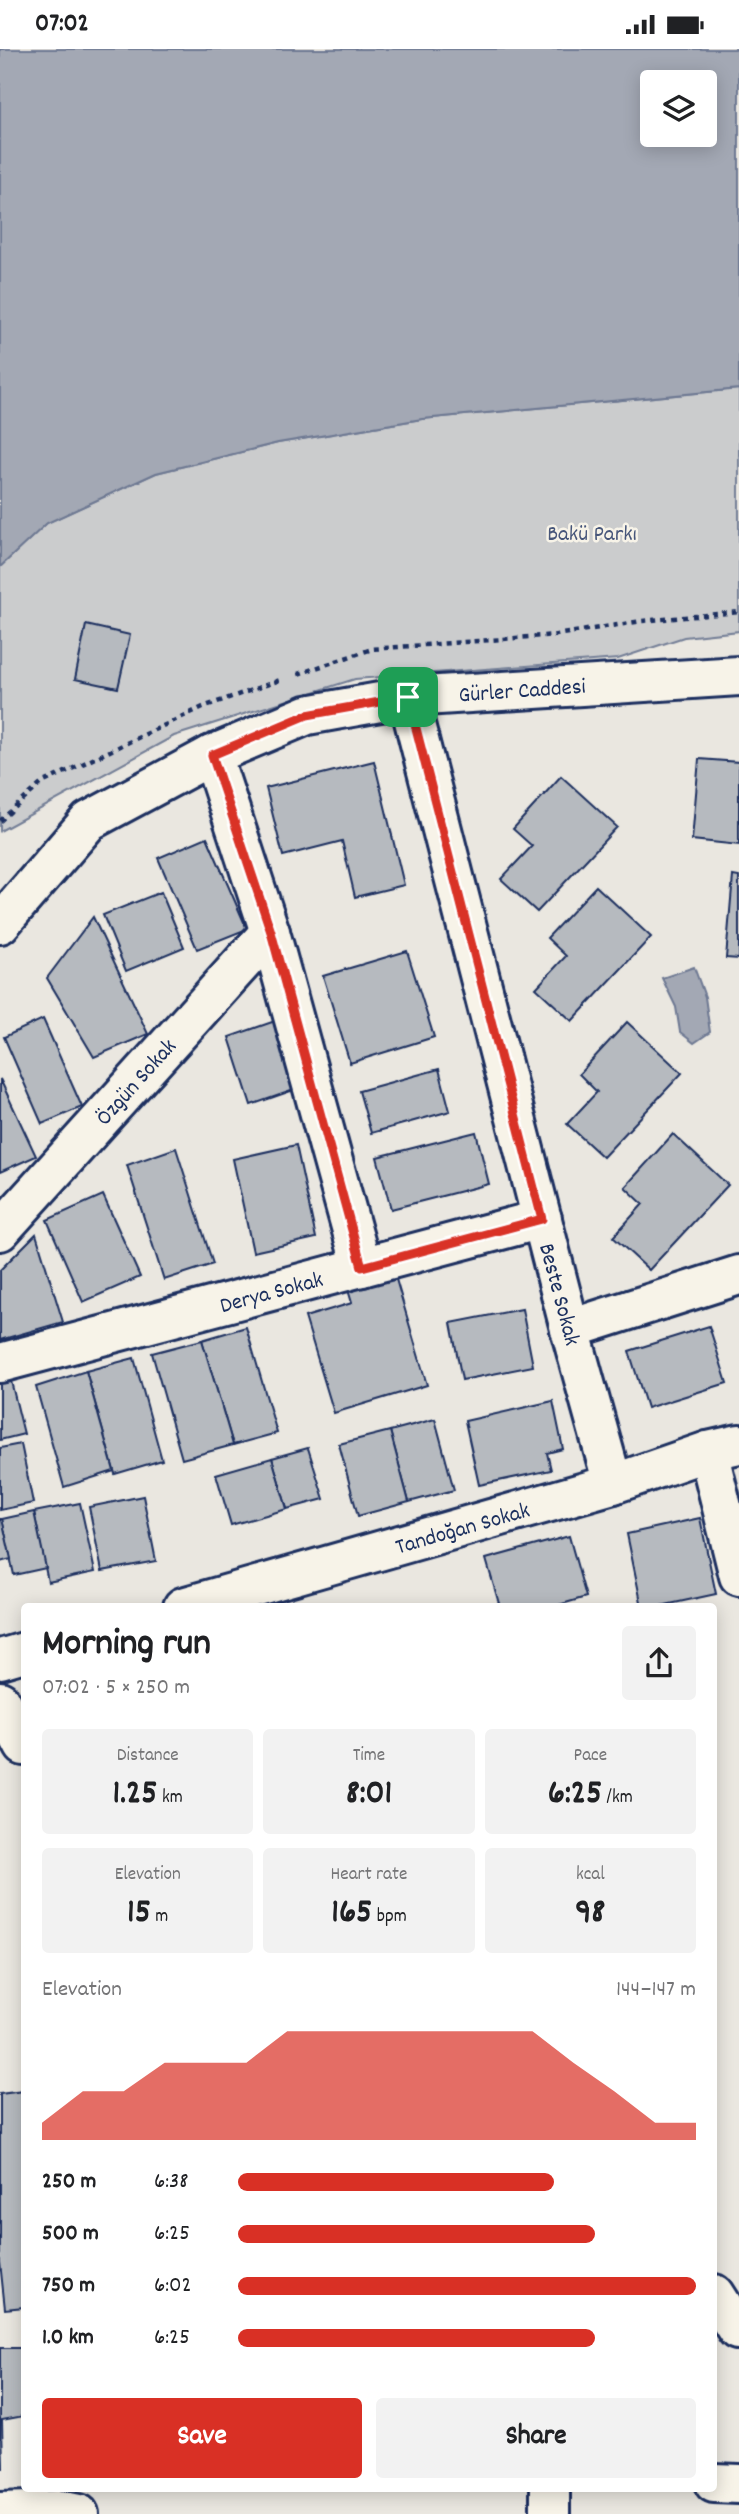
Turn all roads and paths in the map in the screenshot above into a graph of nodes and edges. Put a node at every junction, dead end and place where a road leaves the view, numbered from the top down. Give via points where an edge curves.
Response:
1 (739, 676) edge
2 (408, 697) junction
3 (212, 755) junction
4 (0, 924) edge
5 (271, 932) junction
6 (542, 1219) junction
7 (0, 1231) edge
8 (362, 1267) junction
9 (739, 1275) edge
10 (570, 1329) junction
11 (0, 1363) edge
12 (724, 1448) edge
13 (613, 1483) junction
14 (739, 1576) edge
15 (197, 1603) edge
16 (21, 1653) edge
17 (0, 1659) edge
18 (0, 1701) edge
19 (21, 1740) edge
20 (717, 2302) edge
21 (730, 2336) edge
22 (717, 2483) edge
23 (739, 2484) edge
24 (550, 2492) edge
25 (0, 2512) edge
26 (79, 2514) edge
27 (550, 2514) edge

1 - 2 street, Gürler Caddesi
2 - 3 street, Gürler Caddesi via 307,715
2 - 6 street, Beste Sokak
3 - 4 street, Gürler Caddesi via 89,821
3 - 5 street
5 - 7 street, Özgün Sokak
5 - 8 street
6 - 8 street, Derya Sokak
6 - 10 street, Beste Sokak
8 - 11 street, Derya Sokak
9 - 10 street
10 - 13 street, Beste Sokak
12 - 13 street, Tandoğan Sokak
12 - 14 street
13 - 15 street, Tandoğan Sokak
16 - 17 street
18 - 19 street
20 - 21 street
22 - 23 street
24 - 27 street
25 - 26 street via 60,2510

